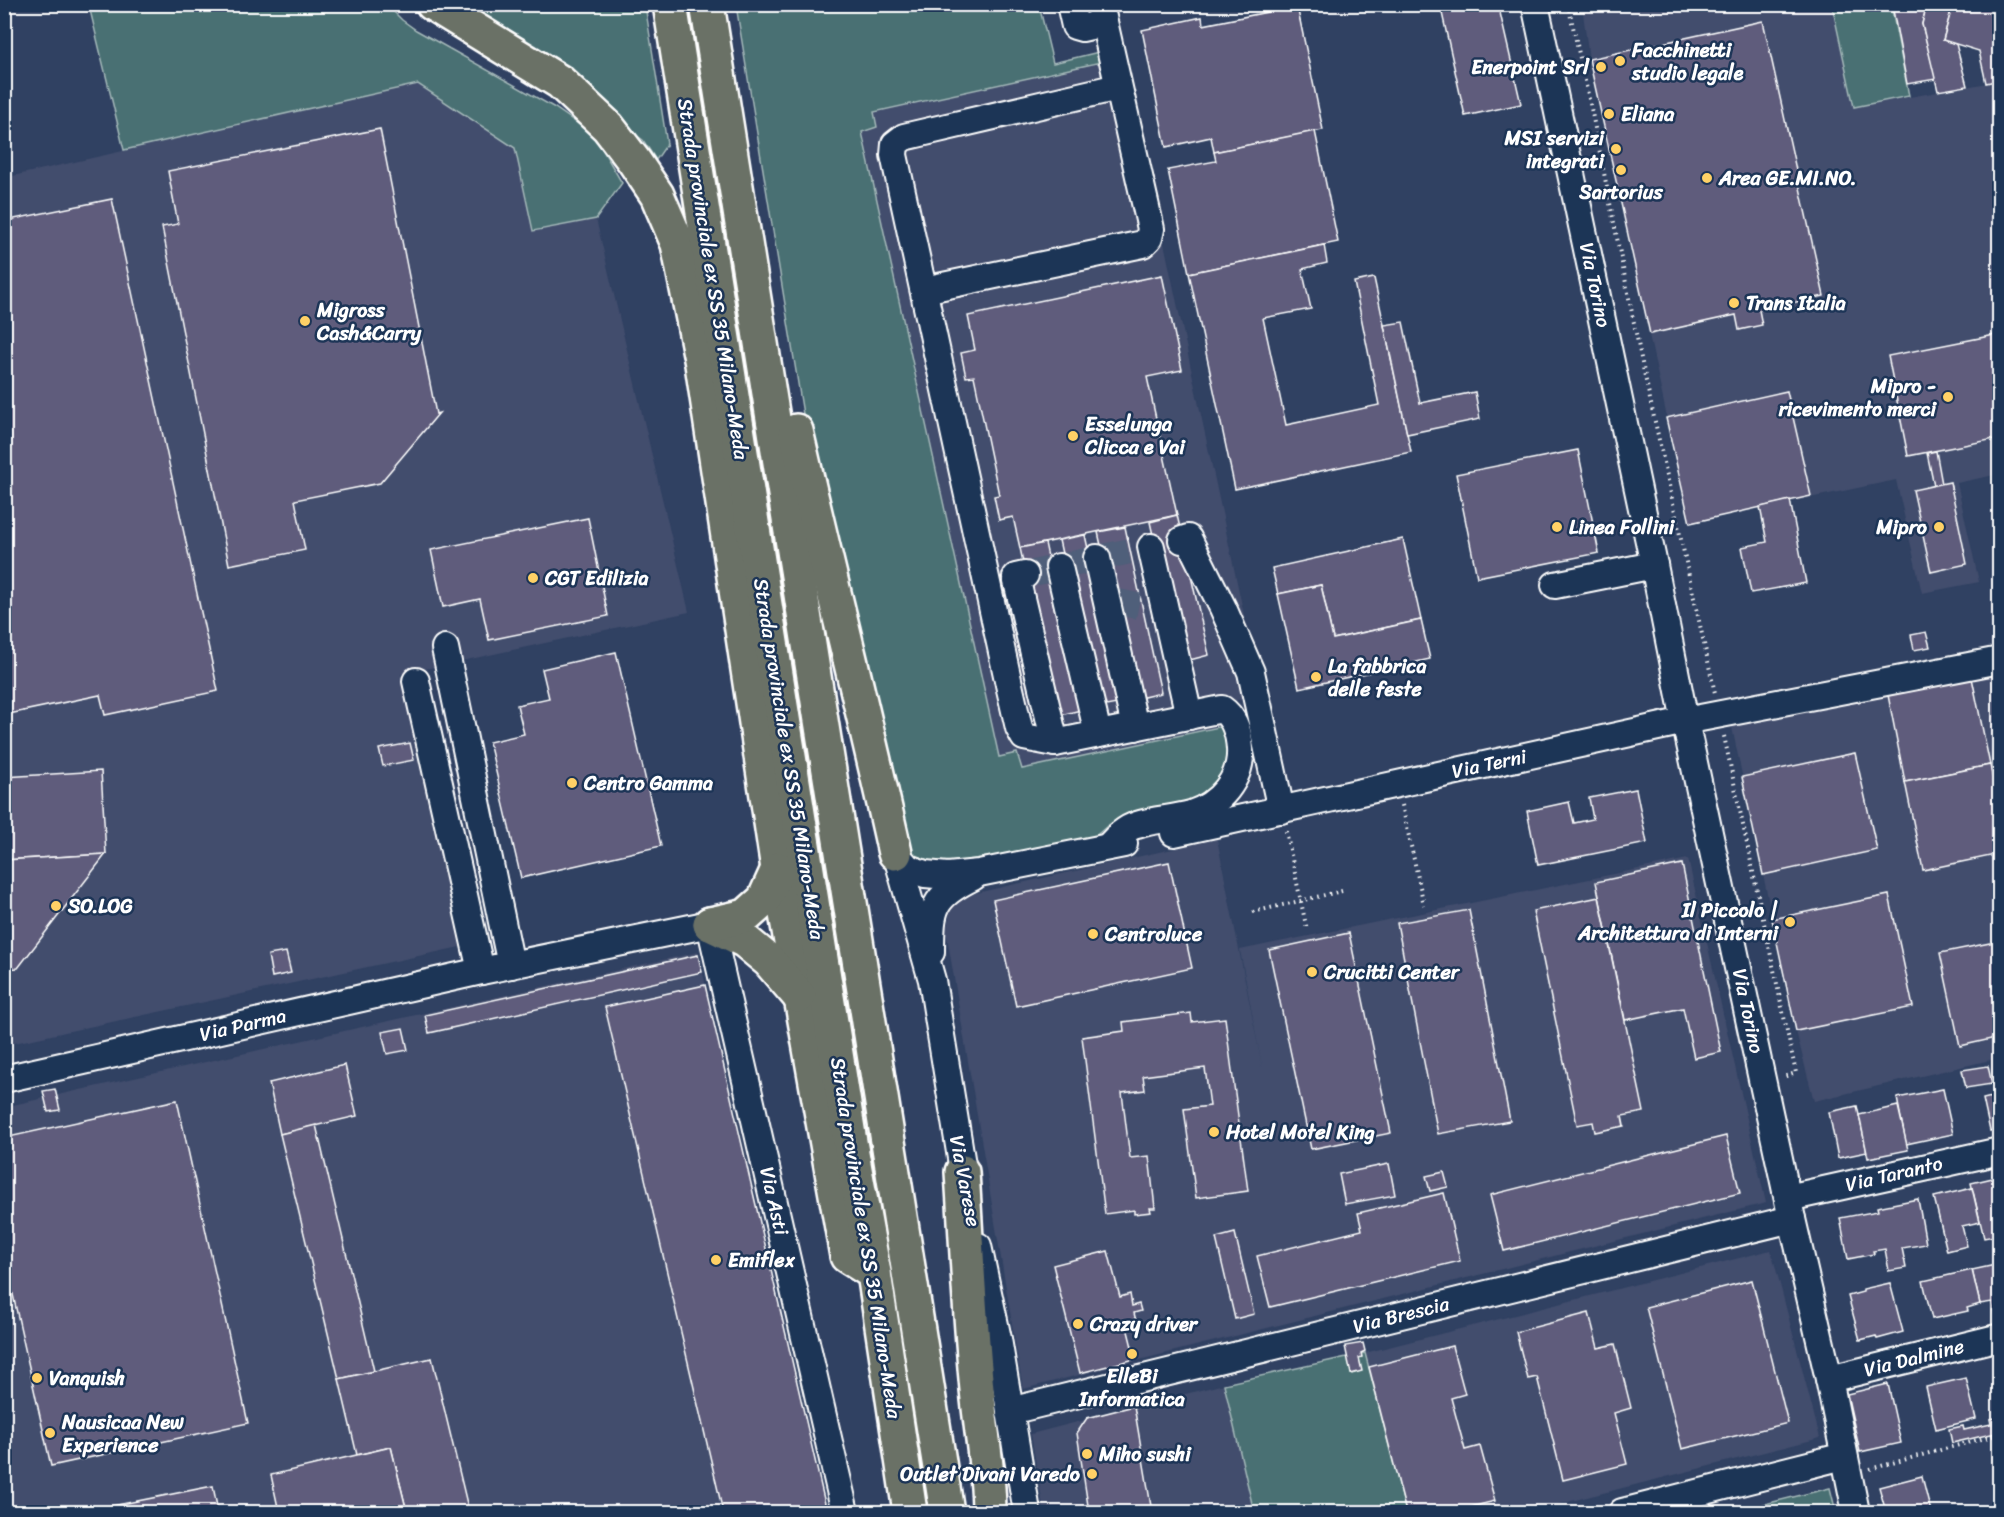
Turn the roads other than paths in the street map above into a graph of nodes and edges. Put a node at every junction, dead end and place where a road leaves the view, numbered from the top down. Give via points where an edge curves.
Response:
1 (433, 4) edge
2 (670, 4) edge
3 (708, 4) edge
4 (719, 4) edge
5 (1070, 4) edge
6 (1535, 4) edge
7 (1102, 14) edge
8 (1118, 87) junction
9 (924, 290) junction
10 (1182, 540) dead end
11 (1145, 548) dead end
12 (1097, 558) dead end
13 (1654, 565) junction
14 (1058, 567) dead end
15 (1020, 576) dead end
16 (1555, 585) dead end
17 (1142, 606) dead end
18 (445, 648) dead end
19 (2000, 660) edge
20 (416, 681) dead end
21 (1231, 715) junction
22 (1182, 717) junction
23 (1685, 721) junction
24 (1136, 727) junction
25 (1098, 734) junction
26 (1055, 743) junction
27 (1275, 811) junction
28 (1108, 847) junction
29 (896, 853) junction
30 (778, 869) junction
31 (979, 873) junction
32 (710, 924) junction
33 (511, 965) junction
34 (481, 971) junction
35 (932, 980) junction
36 (799, 996) junction
37 (4, 1079) edge
38 (2000, 1151) edge
39 (962, 1172) junction
40 (1790, 1208) junction
41 (874, 1273) junction
42 (2000, 1337) edge
43 (1829, 1379) junction
44 (1010, 1411) junction
45 (1846, 1465) junction
46 (845, 1512) edge
47 (910, 1512) edge
48 (947, 1512) edge
49 (989, 1512) edge
50 (1027, 1512) edge
51 (1626, 1512) edge
52 (1856, 1512) edge

1 - 30 highway via 560,82 608,127 657,195 678,244 702,364
2 - 41 highway, Strada provinciale ex SS 35 Milano-Meda
3 - 48 highway, Strada provinciale ex SS 35 Milano-Meda
4 - 29 highway via 738,74 794,424
5 - 7 street via 1075,26 1082,28
6 - 13 street, Via Torino
7 - 8 street
8 - 9 street via 904,137 896,144 894,155
8 - 9 street via 1151,229 1149,238 1143,244
9 - 26 street via 1019,728 1024,737
10 - 27 street via 1188,538 1251,672
11 - 22 street
12 - 24 street
13 - 16 street
13 - 23 street, Via Torino
14 - 25 street
15 - 26 street
17 - 22 street via 1150,608
18 - 33 street
19 - 23 street, Via Terni
20 - 34 street
21 - 22 street via 1222,709
21 - 27 street via 1248,731
21 - 28 street via 1241,758 1234,782 1216,801 1192,813 1136,825
22 - 24 street
23 - 27 street, Via Terni
23 - 40 street, Via Torino
24 - 25 street
25 - 26 street
27 - 28 street, Via Terni
28 - 31 street, Via Terni
29 - 31 street via 908,868 925,874
29 - 35 street, Via Varese
30 - 32 highway via 764,900 746,916
30 - 36 highway
31 - 35 street via 951,888 935,905
32 - 33 street, Via Parma
32 - 36 highway via 745,941
32 - 46 street, Via Asti
33 - 34 street, Via Parma
34 - 37 street, Via Parma
35 - 39 street, Via Varese
36 - 41 highway via 847,1256
38 - 40 street, Via Taranto
39 - 44 street, Via Varese
39 - 49 highway
40 - 43 street, Via Torino
40 - 44 street, Via Brescia
41 - 47 highway, Strada provinciale ex SS 35 Milano-Meda
42 - 43 street, Via Dalmine
43 - 45 street, Via Torino
44 - 50 street, Via Varese
45 - 51 street
45 - 52 street, Via Torino

